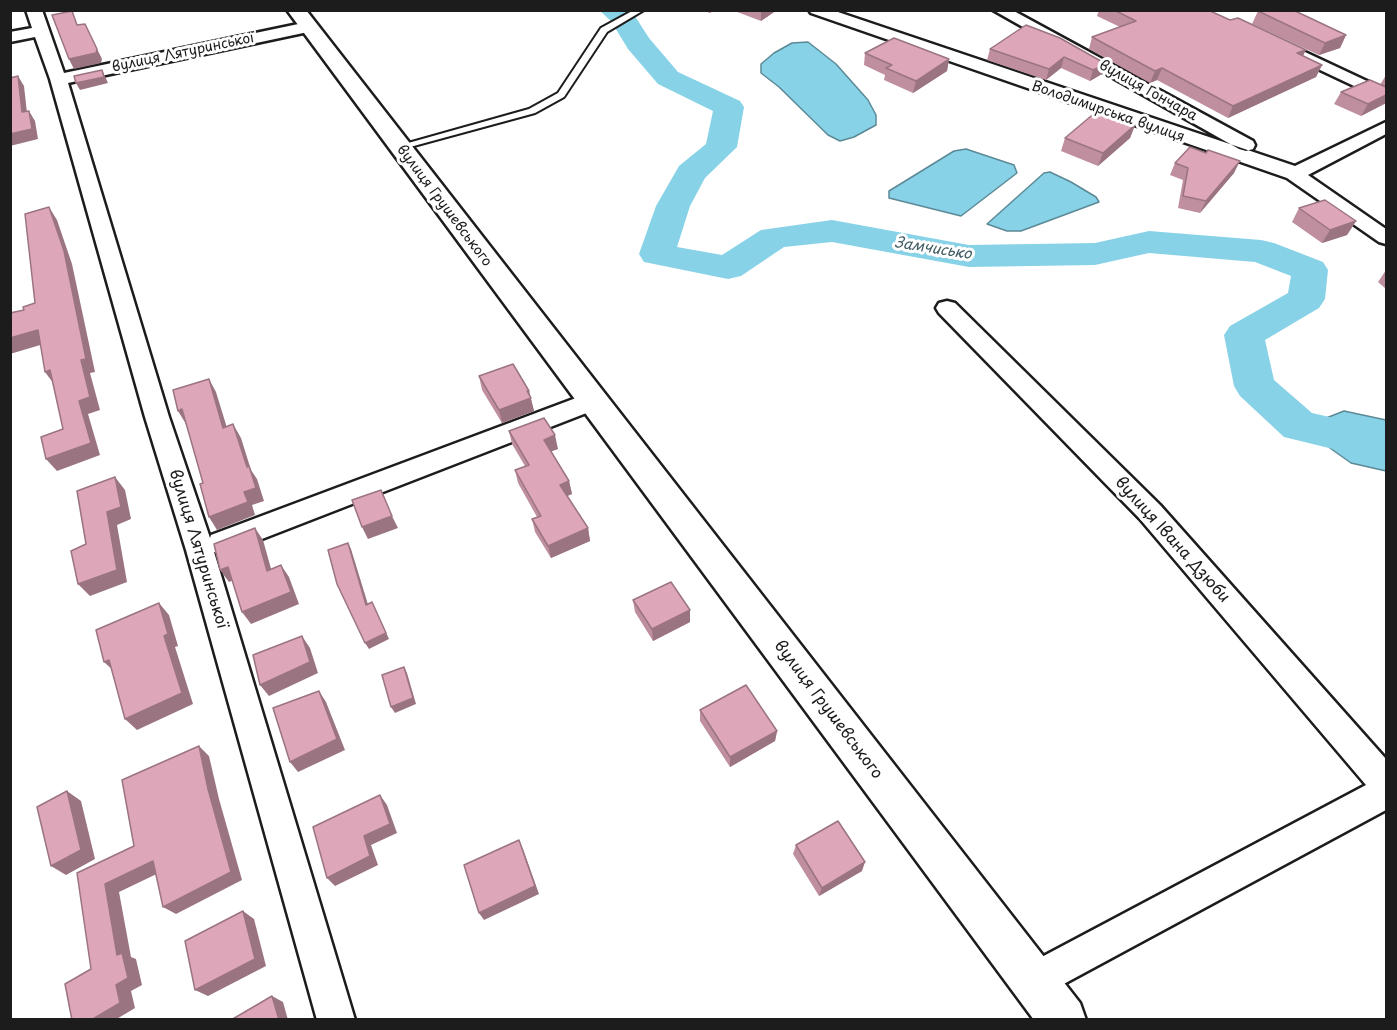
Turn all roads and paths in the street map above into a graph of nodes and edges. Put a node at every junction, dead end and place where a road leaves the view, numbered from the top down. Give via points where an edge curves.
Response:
1 (816, 10) edge
2 (1000, 10) edge
3 (641, 11) edge
4 (302, 19) edge
5 (38, 21) edge
6 (10, 37) edge
7 (1280, 46) edge
8 (58, 79) junction
9 (1386, 96) edge
10 (1386, 127) edge
11 (399, 147) junction
12 (1294, 174) junction
13 (1386, 238) edge
14 (947, 308) dead end
15 (593, 401) junction
16 (200, 550) junction
17 (1386, 783) edge
18 (1386, 792) edge
19 (1034, 981) junction
20 (336, 1020) edge
21 (1063, 1020) edge

1 - 12 street, Володимирська вулиця
2 - 12 street, вулиця Гончара
3 - 11 lane via 604,30 561,95 532,111
4 - 8 street, вулиця Лятуринської
4 - 11 street, вулиця Грушевського
5 - 6 street
5 - 8 street, вулиця Лятуринської
7 - 9 street
8 - 16 street, вулиця Лятуринської
10 - 12 street
11 - 15 street, вулиця Грушевського
12 - 13 street, Володимирська вулиця
14 - 17 street, вулиця Івана Дзюби via 1150,512
15 - 16 street
15 - 19 street, вулиця Грушевського
16 - 20 street, вулиця Лятуринської
18 - 19 street
19 - 21 street, вулиця Грушевського

